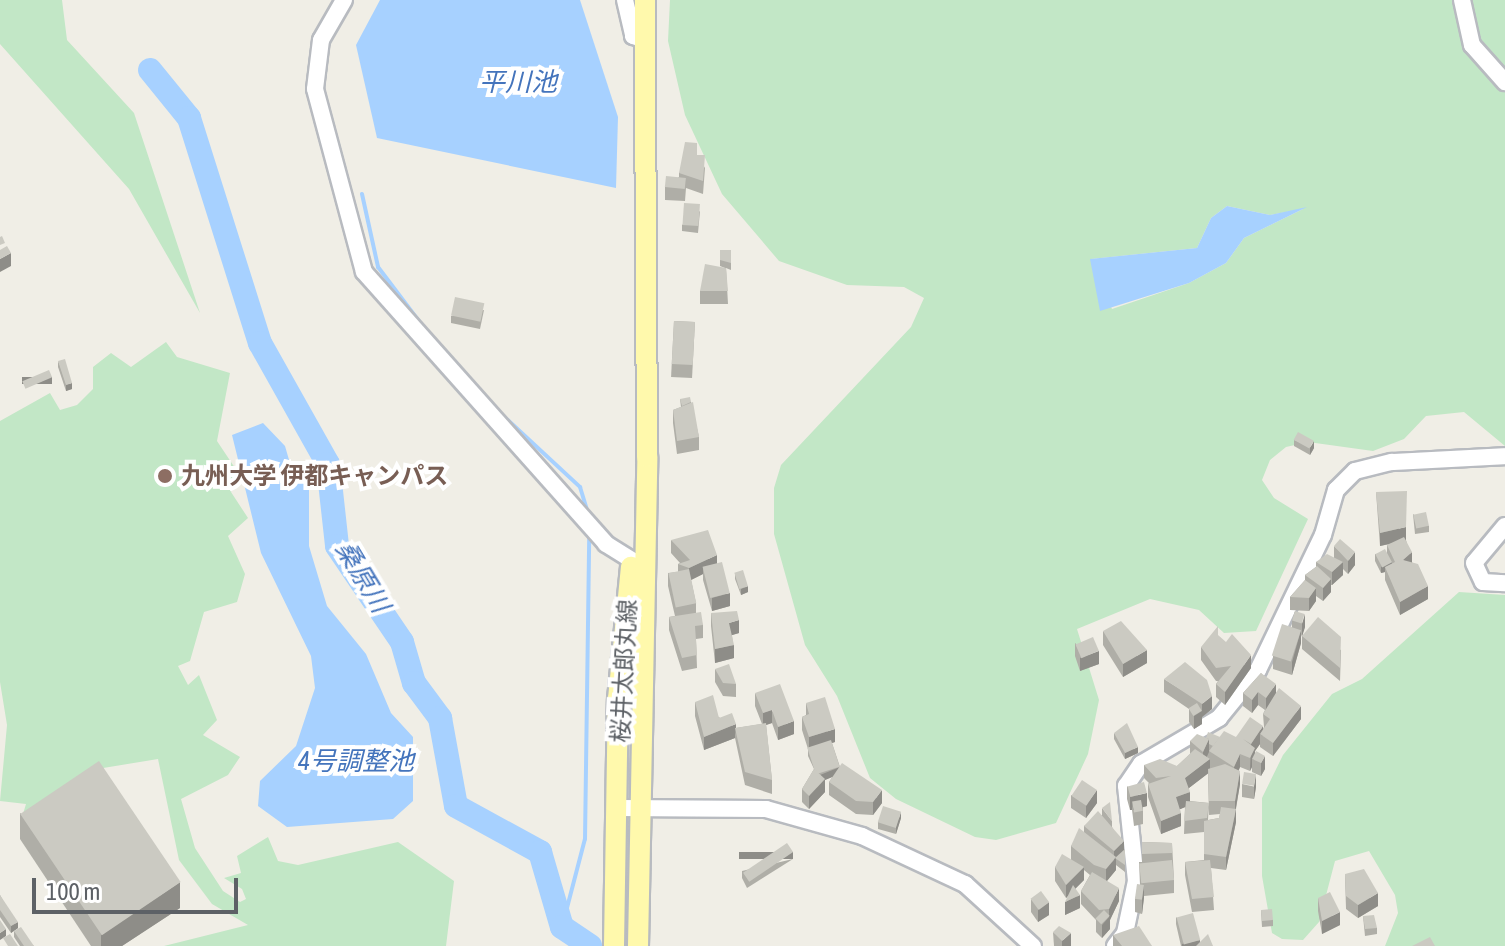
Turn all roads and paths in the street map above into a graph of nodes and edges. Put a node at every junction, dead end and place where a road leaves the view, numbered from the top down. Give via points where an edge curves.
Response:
1 (344, 0) edge
2 (625, 0) edge
3 (645, 0) edge
4 (1462, 0) edge
5 (645, 40) junction
6 (1505, 82) edge
7 (1505, 456) edge
8 (1505, 526) edge
9 (637, 565) junction
10 (1505, 583) edge
11 (642, 807) junction
12 (620, 808) junction
13 (615, 942) edge
14 (638, 946) edge
15 (1033, 946) edge
16 (1115, 946) edge

1 - 9 street via 321,40 315,89 364,272 606,544
2 - 5 street via 633,36
3 - 5 main road, 桜井太郎丸線
4 - 6 street via 1472,45
5 - 9 main road, 桜井太郎丸線 via 645,397
7 - 16 street via 1392,462 1355,471 1336,490 1323,535 1258,670 1219,718 1141,764 1126,786 1136,881 1130,919
8 - 10 street via 1474,563 1483,582
9 - 11 main road, 桜井太郎丸線
9 - 12 main road, 桜井太郎丸線 via 618,699
11 - 12 street
11 - 14 main road, 桜井太郎丸線
11 - 15 street via 766,809 862,836 965,884
12 - 13 main road, 桜井太郎丸線

